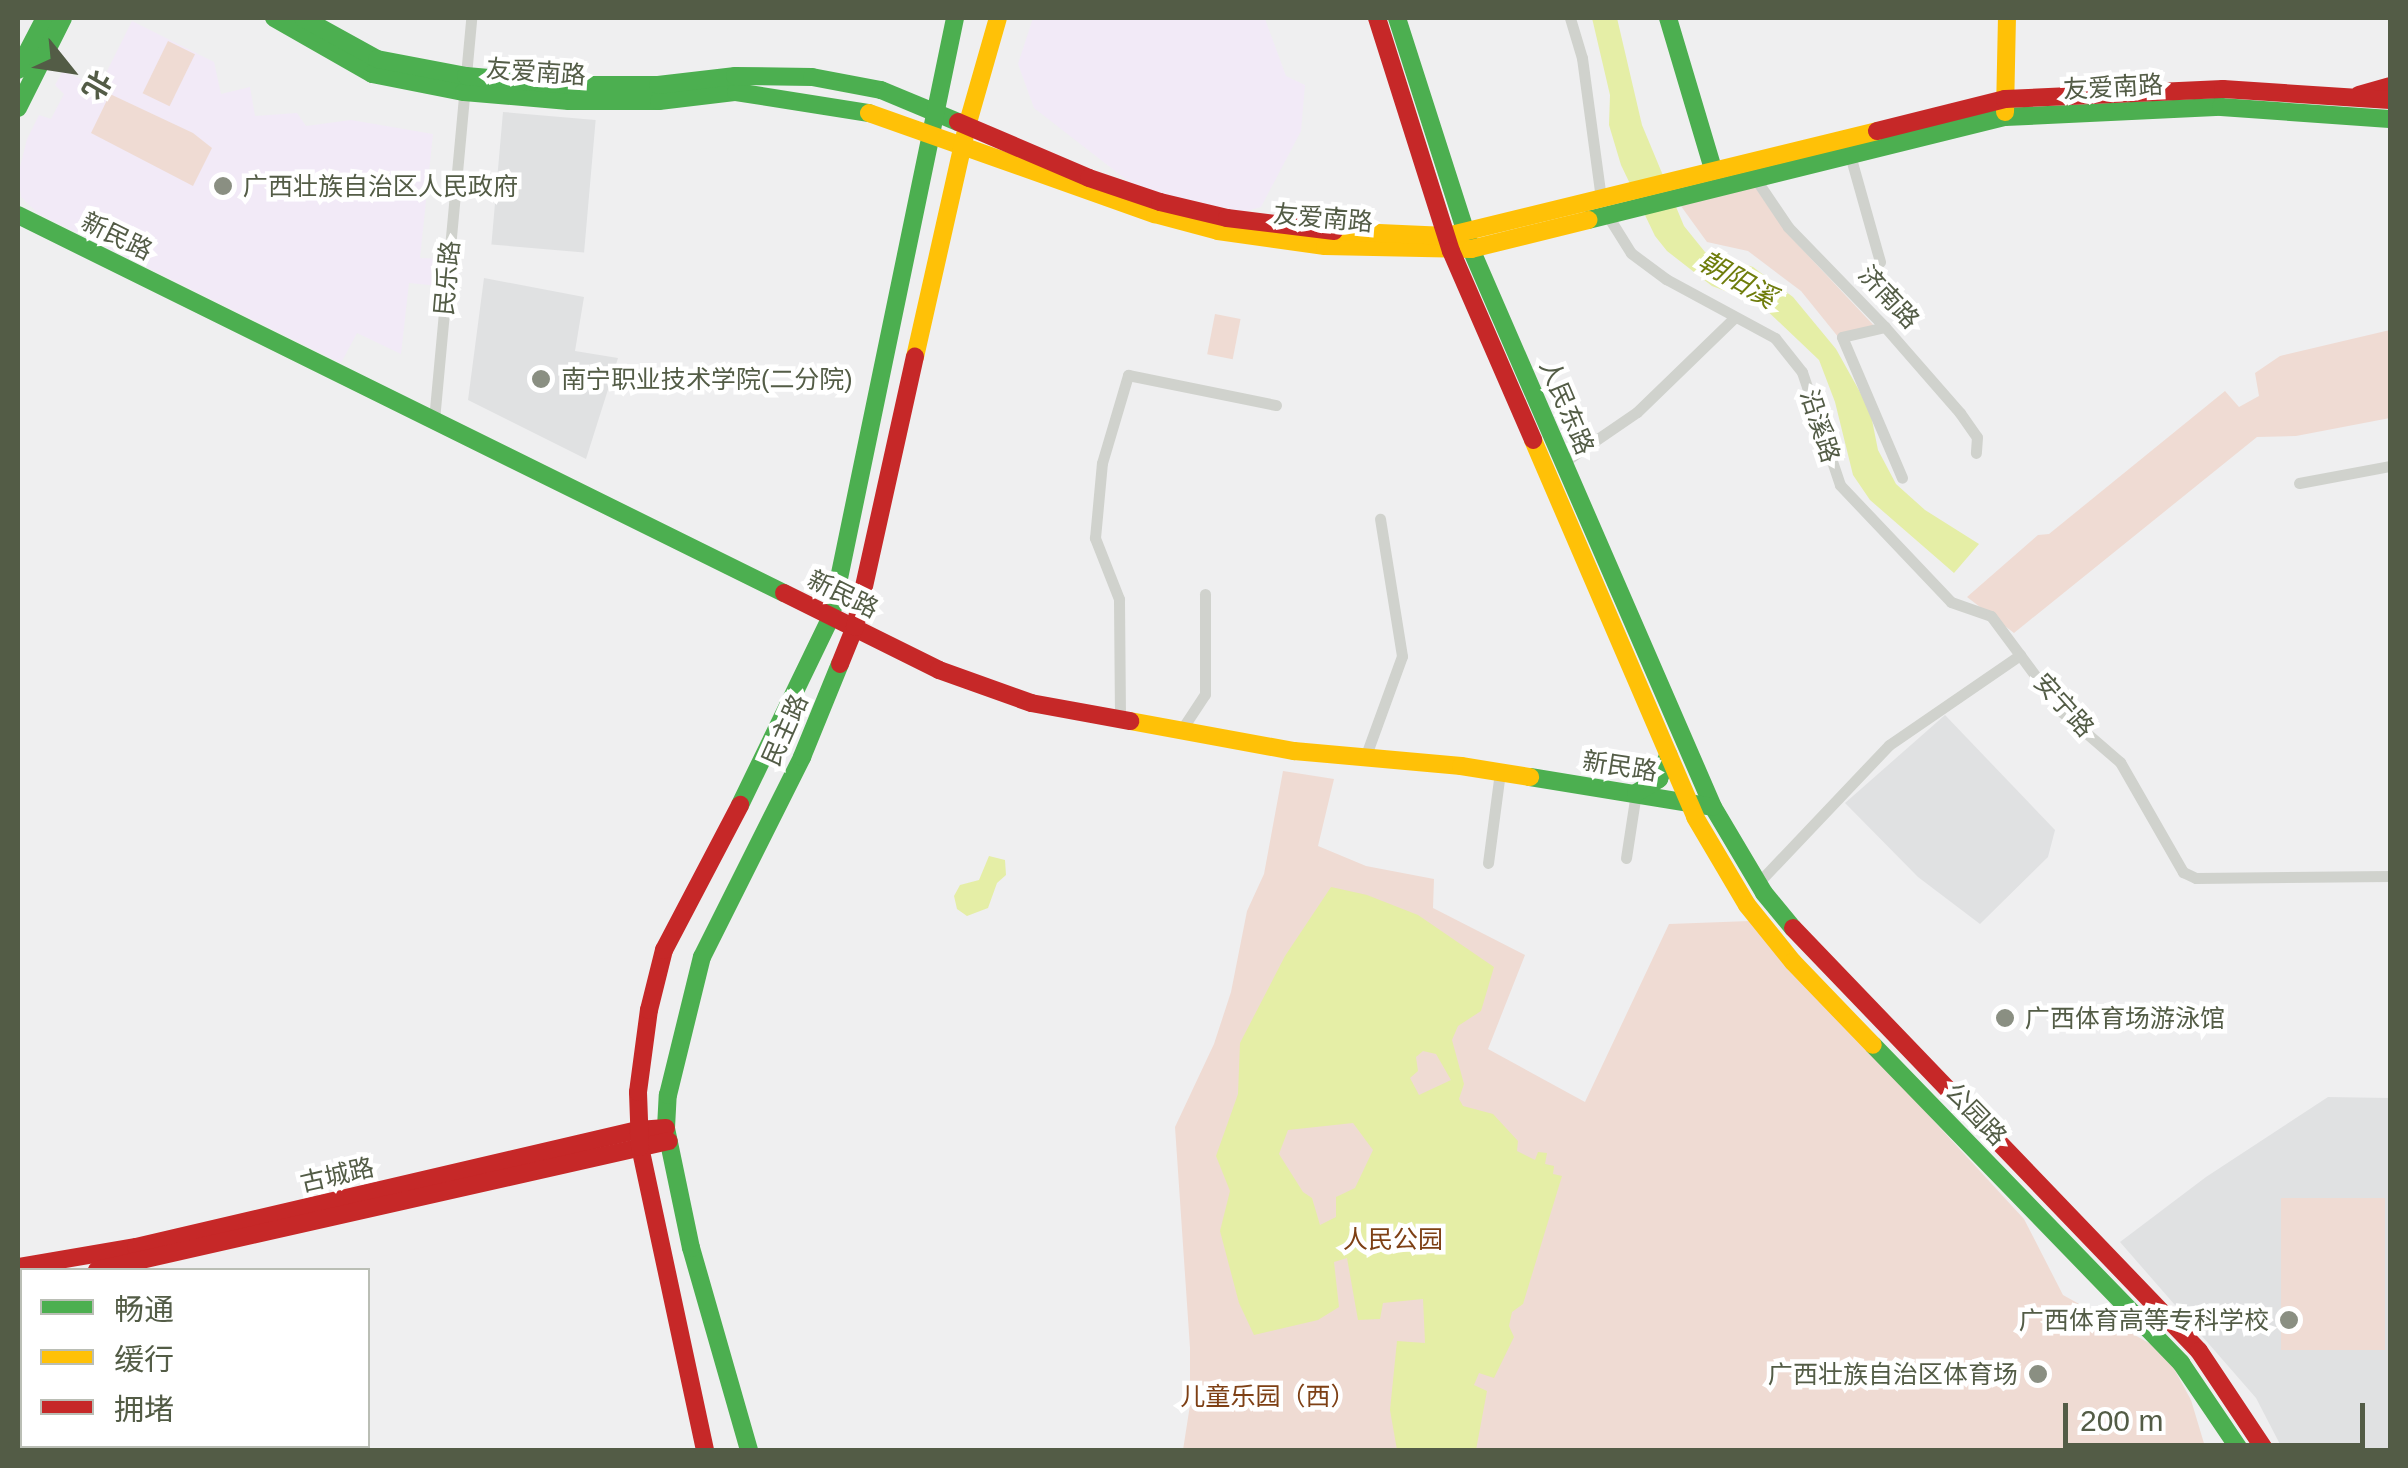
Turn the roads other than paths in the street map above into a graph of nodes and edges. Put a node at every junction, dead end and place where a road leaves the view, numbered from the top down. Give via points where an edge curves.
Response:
1 (45, 18) edge
2 (63, 18) edge
3 (274, 18) edge
4 (302, 18) edge
5 (471, 18) edge
6 (955, 18) edge
7 (998, 18) edge
8 (1377, 18) edge
9 (1397, 18) edge
10 (1570, 18) edge
11 (1668, 18) edge
12 (2007, 18) edge
13 (18, 70) edge
14 (465, 84) junction
15 (2390, 86) edge
16 (2359, 95) junction
17 (2390, 100) edge
18 (18, 108) edge
19 (2005, 108) junction
20 (936, 112) junction
21 (2390, 119) edge
22 (967, 126) junction
23 (932, 136) junction
24 (962, 148) junction
25 (1850, 155) junction
26 (1705, 178) junction
27 (1755, 178) junction
28 (1607, 205) junction
29 (18, 215) edge
30 (1459, 243) junction
31 (1880, 262) dead end
32 (1735, 317) junction
33 (1885, 327) junction
34 (1276, 405) dead end
35 (434, 420) junction
36 (1976, 454) dead end
37 (1564, 462) junction
38 (2390, 466) edge
39 (1902, 478) dead end
40 (2298, 482) dead end
41 (1380, 519) dead end
42 (1205, 594) dead end
43 (831, 617) junction
44 (855, 627) junction
45 (2020, 655) junction
46 (1120, 716) junction
47 (1182, 729) junction
48 (1668, 754) junction
49 (1366, 755) junction
50 (1500, 772) junction
51 (1636, 793) junction
52 (1689, 803) junction
53 (1713, 807) junction
54 (1626, 858) dead end
55 (1488, 863) dead end
56 (2390, 876) edge
57 (1758, 884) junction
58 (667, 1135) junction
59 (639, 1138) junction
60 (139, 1260) edge
61 (18, 1268) edge
62 (105, 1268) edge
63 (704, 1450) edge
64 (749, 1450) edge
65 (2240, 1450) edge
66 (2265, 1450) edge

1 - 13 main road
2 - 18 main road
3 - 14 main road, 友爱南路 via 372,74
4 - 14 main road, 友爱南路 via 378,59
5 - 14 street, 民乐路
6 - 20 main road, 民主路
7 - 22 main road, 民主路
8 - 30 main road, 人民东路
9 - 30 main road, 人民东路
10 - 28 street
11 - 26 main road
12 - 19 main road
14 - 20 main road, 友爱南路 via 812,77 880,90
14 - 23 main road, 友爱南路 via 569,101 736,92 870,113
14 - 35 street, 民乐路
15 - 16 main road
16 - 17 main road, 友爱南路
16 - 19 main road, 友爱南路 via 2222,89
19 - 21 main road, 友爱南路 via 2222,106
19 - 25 main road, 友爱南路
19 - 26 main road, 友爱南路
20 - 22 main road, 友爱南路
20 - 23 main road, 民主路
22 - 24 main road, 民主路
22 - 30 main road, 友爱南路 via 1088,178 1210,214
23 - 24 main road, 友爱南路
23 - 43 main road, 民主路
24 - 30 main road, 友爱南路 via 1218,231 1325,246
24 - 44 main road, 民主路
25 - 27 main road, 友爱南路
25 - 31 street
26 - 27 main road, 友爱南路
26 - 28 main road, 友爱南路
27 - 33 street, 济南路 via 1788,227
28 - 30 main road, 友爱南路
28 - 32 street, 沿溪路 via 1631,253
29 - 35 main road, 新民路
30 - 37 main road, 人民东路
30 - 48 main road, 人民东路
32 - 37 street via 1637,412
32 - 45 street, 沿溪路 via 1775,338 1802,372 1840,485 1862,512 1951,602 1991,616
33 - 36 street, 济南路 via 1977,437
33 - 39 street via 1842,337
34 - 46 street via 1128,375 1102,463 1094,538 1119,599
35 - 43 main road, 新民路
37 - 53 main road, 人民东路
38 - 40 street
41 - 49 street via 1402,656
42 - 47 street via 1205,694
43 - 44 main road, 新民路
43 - 59 main road, 民主路 via 664,950 649,1010
44 - 46 main road, 新民路 via 940,670 1031,703
44 - 58 main road, 民主路 via 802,757 702,957 668,1096
45 - 56 street, 安宁路 via 2062,712 2120,762 2183,872 2196,878
45 - 57 street, 安宁路 via 1888,745
46 - 47 main road, 新民路
47 - 49 main road, 新民路 via 1294,750
48 - 51 main road via 1658,778
48 - 52 main road, 人民东路
49 - 50 main road, 新民路
50 - 51 main road, 新民路
50 - 55 street
51 - 52 main road, 新民路
51 - 54 street
52 - 53 main road, 新民路
52 - 65 main road, 公园路 via 1747,905 1794,962 2181,1362
53 - 57 main road, 公园路
57 - 66 main road, 公园路 via 1809,948 2199,1351
58 - 59 main road, 古城路
58 - 64 main road, 民主路
59 - 60 main road, 古城路
59 - 63 main road, 民主路
60 - 61 main road, 古城路
60 - 62 main road, 古城路

